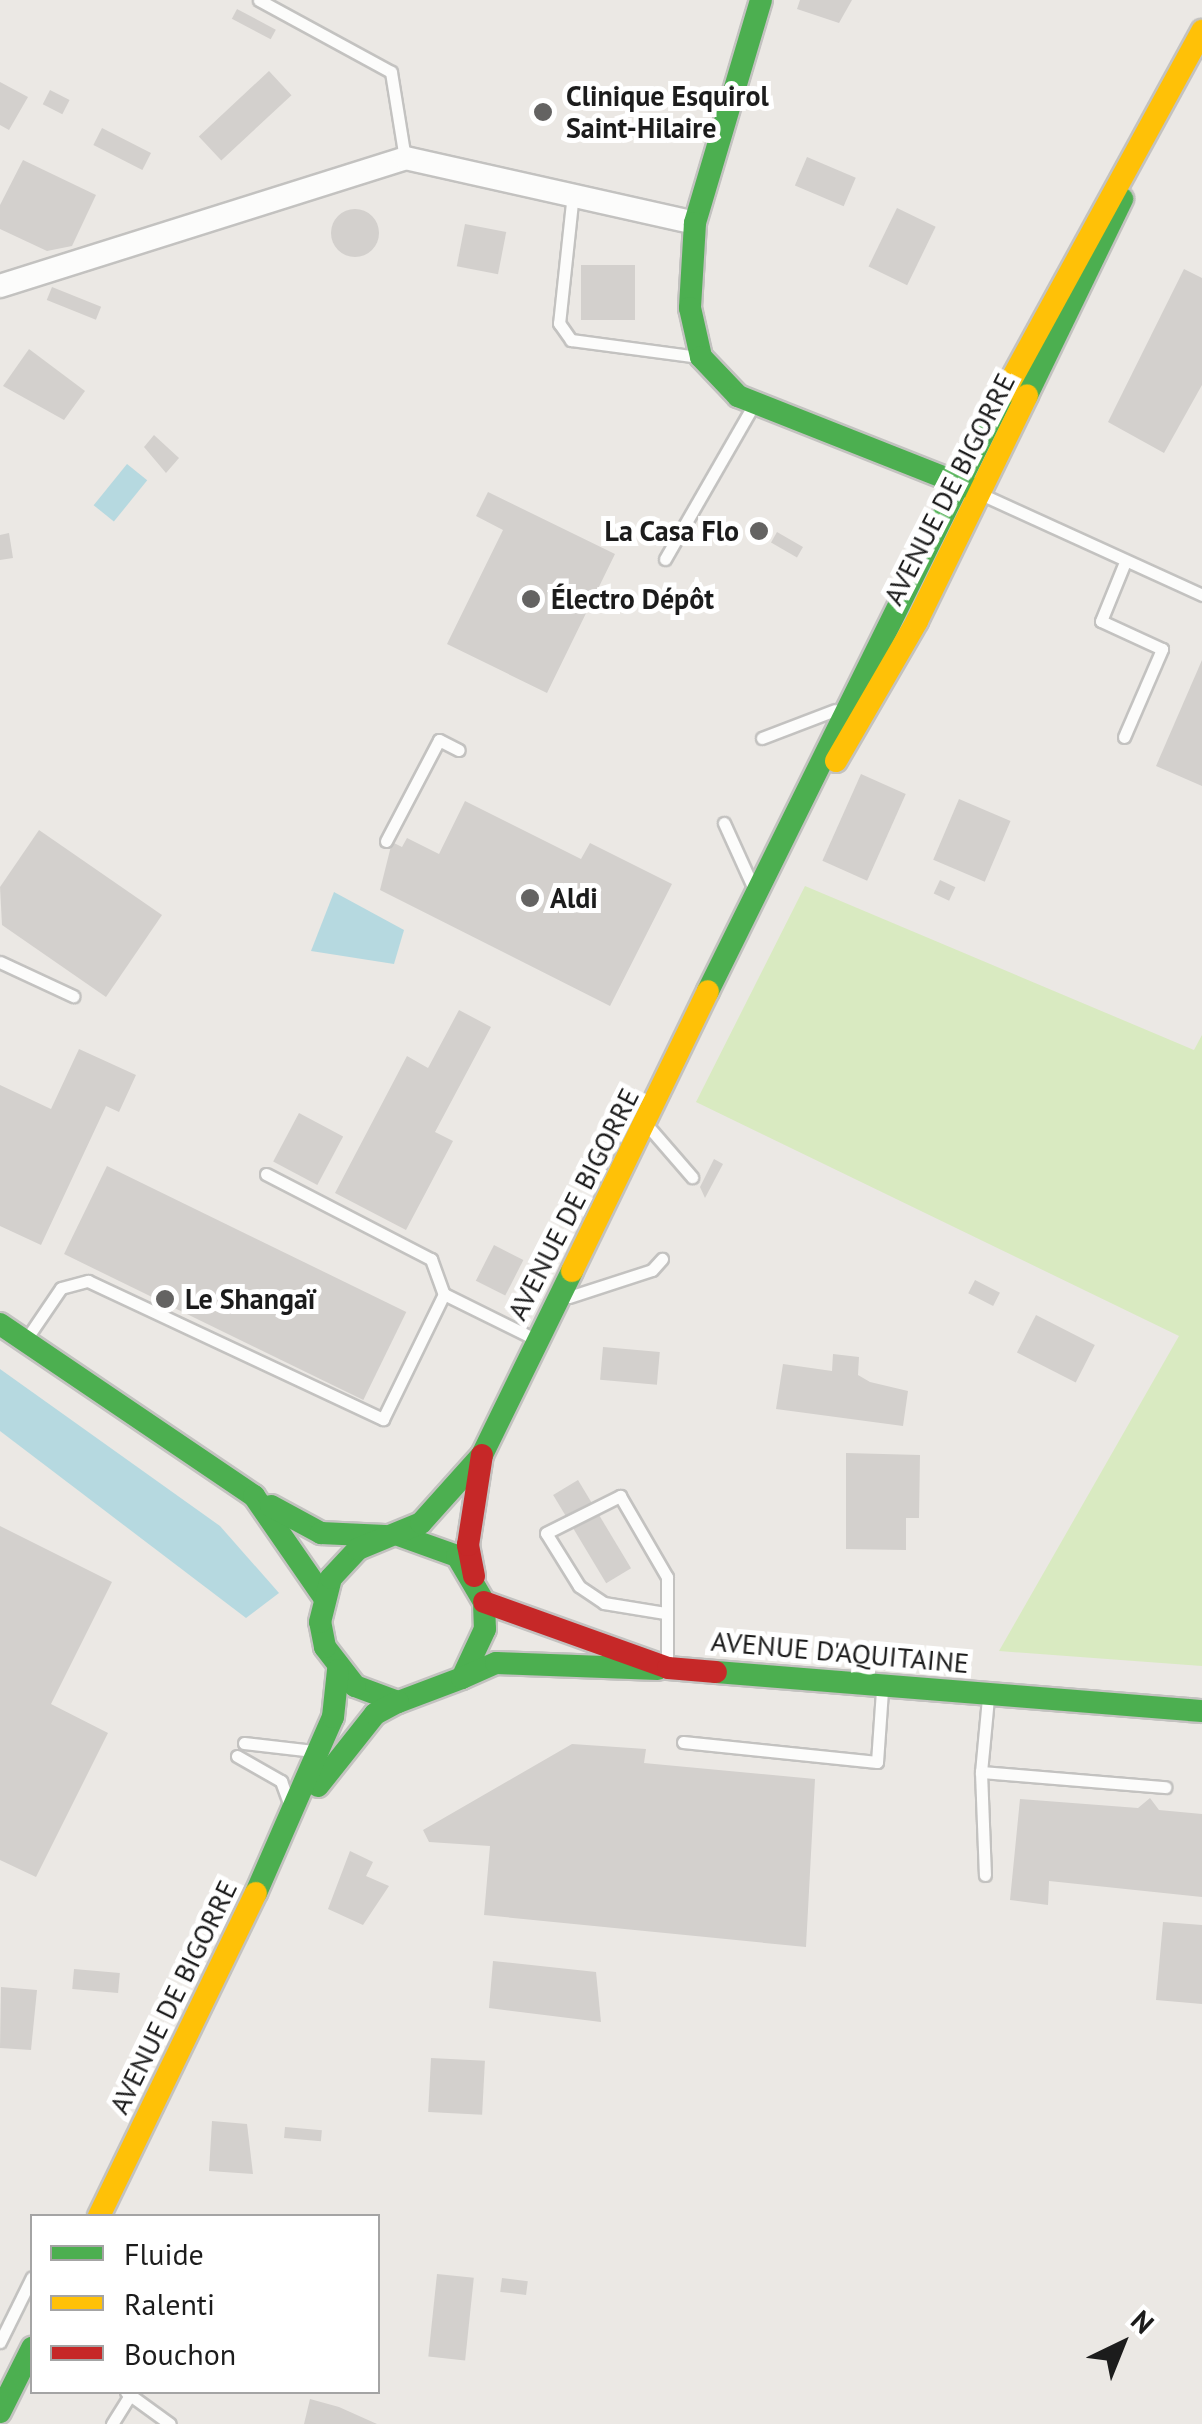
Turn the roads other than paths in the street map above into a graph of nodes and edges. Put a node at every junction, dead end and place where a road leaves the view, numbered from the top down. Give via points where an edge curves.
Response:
1 (259, 0) edge
2 (761, 0) edge
3 (1202, 31) edge
4 (406, 158) junction
5 (1127, 173) junction
6 (573, 193) junction
7 (695, 223) junction
8 (0, 286) edge
9 (701, 357) junction
10 (754, 402) junction
11 (969, 488) junction
12 (664, 559) dead end
13 (1125, 562) junction
14 (1202, 595) edge
15 (843, 705) junction
16 (1124, 736) dead end
17 (762, 738) dead end
18 (459, 750) dead end
19 (798, 819) junction
20 (724, 823) dead end
21 (386, 841) dead end
22 (758, 901) junction
23 (0, 962) edge
24 (74, 996) dead end
25 (647, 1125) junction
26 (266, 1174) dead end
27 (692, 1177) dead end
28 (662, 1259) dead end
29 (444, 1294) junction
30 (556, 1302) junction
31 (0, 1324) edge
32 (26, 1338) junction
33 (537, 1340) junction
34 (482, 1454) junction
35 (254, 1496) junction
36 (398, 1536) junction
37 (474, 1576) junction
38 (324, 1596) junction
39 (484, 1602) junction
40 (665, 1613) junction
41 (668, 1668) junction
42 (338, 1670) junction
43 (462, 1678) junction
44 (882, 1685) junction
45 (988, 1694) junction
46 (398, 1702) junction
47 (1202, 1711) edge
48 (682, 1742) dead end
49 (244, 1744) dead end
50 (318, 1752) junction
51 (238, 1756) dead end
52 (981, 1772) junction
53 (1165, 1787) dead end
54 (300, 1804) junction
55 (289, 1827) junction
56 (985, 1875) dead end
57 (100, 2214) edge
58 (30, 2281) edge
59 (0, 2342) edge
60 (30, 2352) edge
61 (127, 2394) edge
62 (129, 2394) edge
63 (0, 2412) edge
64 (112, 2424) edge
65 (170, 2424) edge

1 - 4 lane via 391,72
2 - 7 main road
3 - 5 main road, AVENUE DE BIGORRE
4 - 6 street
4 - 8 street
5 - 11 main road, AVENUE DE BIGORRE via 1118,215
5 - 11 main road, AVENUE DE BIGORRE via 1102,200 1032,334 1031,361
6 - 7 street
6 - 9 lane via 559,323 571,340
7 - 9 main road via 690,308
9 - 10 main road via 725,388
10 - 11 main road
10 - 12 lane
11 - 13 lane
11 - 15 main road, AVENUE DE BIGORRE
11 - 19 main road, AVENUE DE BIGORRE via 896,634 898,657
13 - 14 lane
13 - 16 lane via 1100,621 1162,649
15 - 17 lane
15 - 19 main road, AVENUE DE BIGORRE
18 - 21 lane via 439,740
19 - 22 main road, AVENUE DE BIGORRE
20 - 22 lane
22 - 25 main road, AVENUE DE BIGORRE
23 - 24 lane
25 - 27 lane
25 - 30 main road, AVENUE DE BIGORRE
26 - 29 lane via 431,1258
28 - 30 lane via 652,1270
29 - 32 lane via 383,1419 88,1281 61,1288
29 - 33 lane
30 - 33 main road, AVENUE DE BIGORRE
31 - 32 main road
32 - 35 main road
33 - 34 main road, AVENUE DE BIGORRE
34 - 36 main road, AVENUE DE BIGORRE
34 - 37 main road, AVENUE DE BIGORRE via 468,1544
35 - 36 main road via 321,1533
35 - 38 main road
36 - 37 main road via 434,1542
36 - 38 main road via 350,1556
37 - 39 main road
38 - 42 main road via 325,1647
39 - 41 main road, AVENUE D'AQUITAINE
39 - 43 main road via 478,1656
40 - 40 lane via 666,1577 620,1496 546,1533 579,1586 604,1603
40 - 41 lane
41 - 43 main road via 496,1664
41 - 44 main road, AVENUE D'AQUITAINE
42 - 46 main road
42 - 50 main road, AVENUE DE BIGORRE
43 - 46 main road
44 - 45 main road, AVENUE D'AQUITAINE
44 - 48 lane via 877,1762
45 - 47 main road, AVENUE D'AQUITAINE
45 - 52 lane
46 - 54 main road, AVENUE DE BIGORRE via 375,1714
49 - 50 lane
50 - 54 main road, AVENUE DE BIGORRE
51 - 55 lane via 290,1791
52 - 53 lane
52 - 56 lane
54 - 55 main road, AVENUE DE BIGORRE
55 - 57 main road, AVENUE DE BIGORRE
58 - 59 lane
60 - 63 main road
61 - 64 lane
62 - 65 lane

